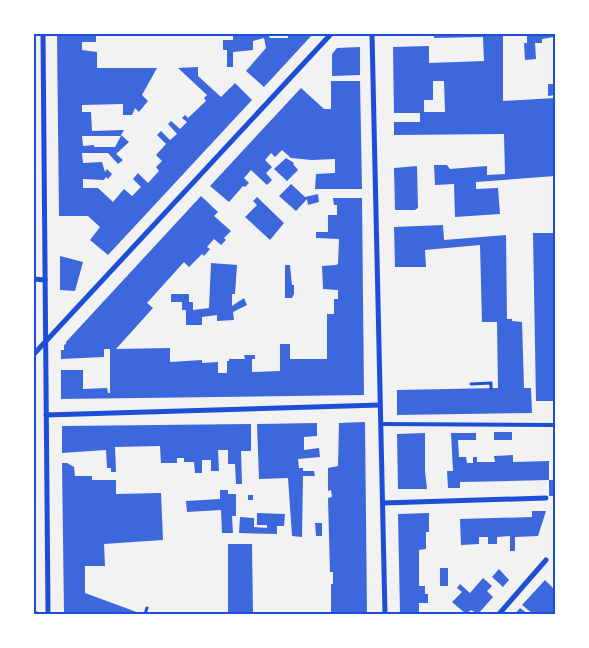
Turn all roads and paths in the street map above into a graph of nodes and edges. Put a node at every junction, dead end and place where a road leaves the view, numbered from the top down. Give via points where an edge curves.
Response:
1 (43, 34) edge
2 (372, 34) edge
3 (329, 36) edge
4 (34, 279) edge
5 (45, 280) junction
6 (45, 341) junction
7 (34, 354) edge
8 (471, 384) dead end
9 (491, 389) dead end
10 (380, 405) junction
11 (46, 415) junction
12 (381, 424) junction
13 (555, 425) edge
14 (546, 498) dead end
15 (382, 503) junction
16 (546, 560) dead end
17 (147, 608) dead end
18 (48, 614) edge
19 (145, 614) edge
20 (385, 614) edge
21 (499, 614) edge

1 - 5 street
2 - 10 street
3 - 6 street
4 - 5 street
5 - 6 street
6 - 7 street
6 - 11 street
8 - 9 path via 491,383
10 - 11 street
10 - 12 street
11 - 18 street
12 - 13 lane
12 - 15 street
14 - 15 street
15 - 20 street
16 - 21 street
17 - 19 path

